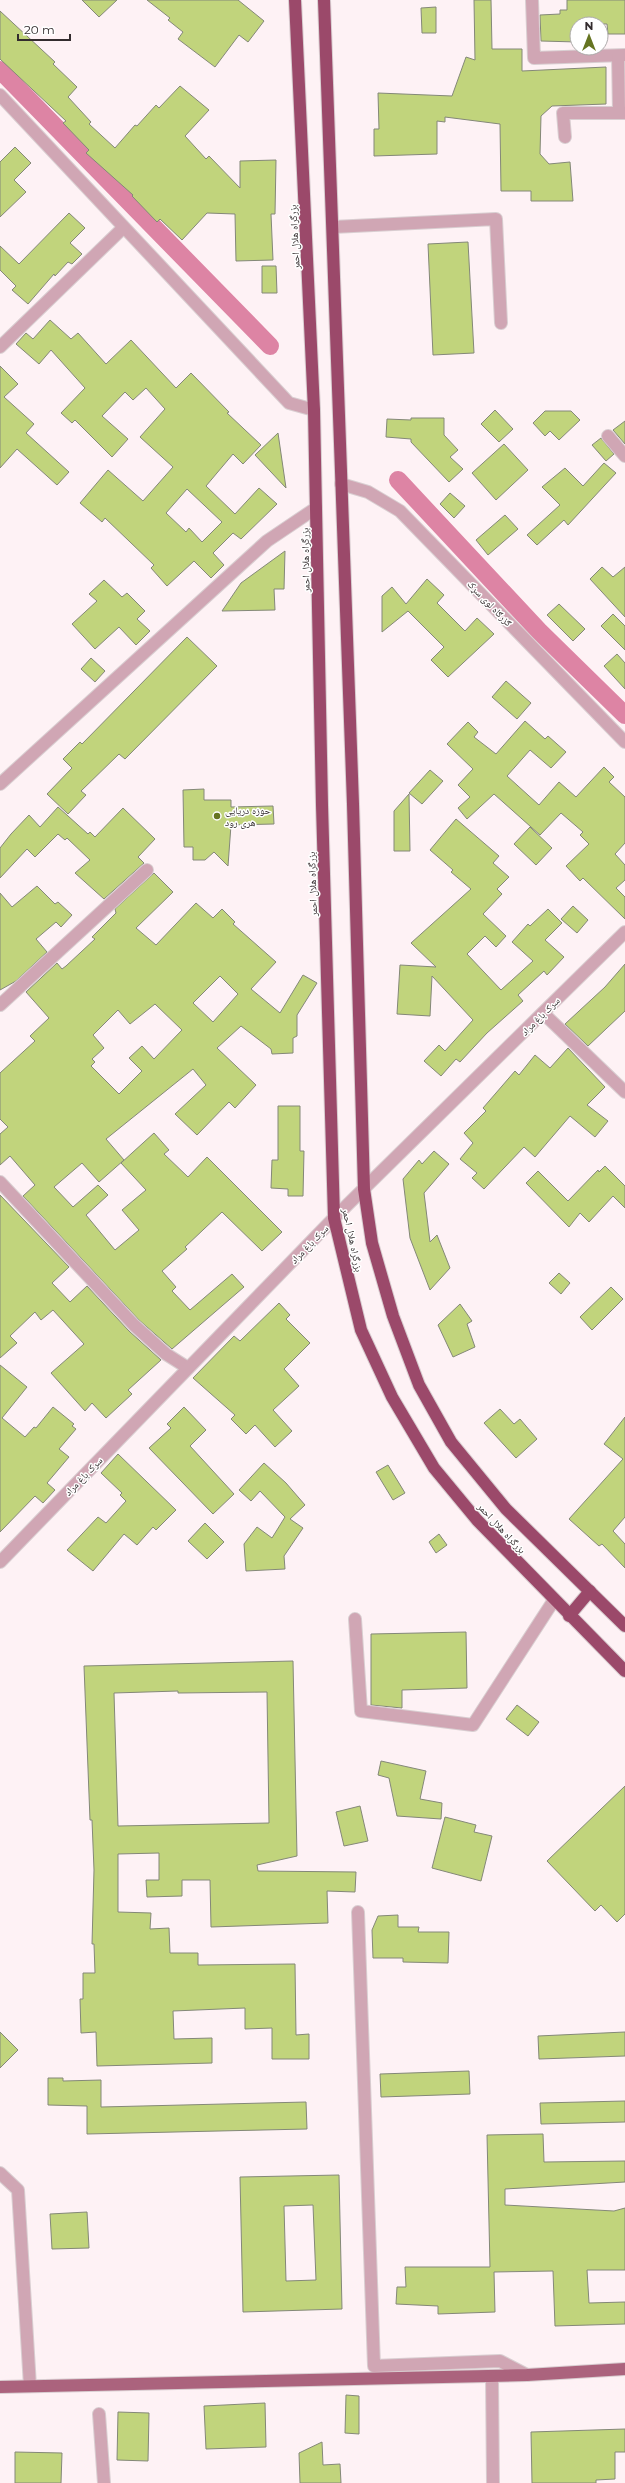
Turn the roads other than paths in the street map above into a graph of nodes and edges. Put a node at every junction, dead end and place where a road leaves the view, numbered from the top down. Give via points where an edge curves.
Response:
1 (296, 0) edge
2 (324, 0) edge
3 (532, 0) edge
4 (621, 55) edge
5 (0, 95) edge
6 (622, 113) edge
7 (565, 137) dead end
8 (333, 227) junction
9 (123, 228) junction
10 (501, 323) dead end
11 (0, 347) edge
12 (314, 410) junction
13 (608, 436) dead end
14 (625, 456) edge
15 (341, 484) junction
16 (316, 508) junction
17 (625, 742) edge
18 (0, 784) edge
19 (147, 870) dead end
20 (625, 932) edge
21 (0, 1005) edge
22 (543, 1013) junction
23 (625, 1092) edge
24 (0, 1182) edge
25 (364, 1189) junction
26 (334, 1218) junction
27 (188, 1368) junction
28 (0, 1562) edge
29 (590, 1591) junction
30 (554, 1600) junction
31 (569, 1616) junction
32 (356, 1619) dead end
33 (625, 1626) edge
34 (625, 1671) edge
35 (358, 1912) dead end
36 (0, 2173) edge
37 (625, 2369) edge
38 (527, 2375) junction
39 (492, 2376) junction
40 (30, 2386) junction
41 (0, 2387) edge
42 (100, 2414) dead end
43 (104, 2483) edge
44 (493, 2483) edge

1 - 12 highway, بزرگراه هلال احمر
2 - 8 highway, بزرگراه هلال احمر
3 - 4 street via 534,58
4 - 6 street
5 - 9 street
6 - 7 street via 563,113
8 - 10 street via 496,219
8 - 15 highway, بزرگراه هلال احمر
9 - 11 street
9 - 12 street via 289,403
12 - 16 highway, بزرگراه هلال احمر
13 - 14 street
15 - 17 street, ګزرګاه لوی سړک via 368,492 400,511
15 - 25 highway, بزرگراه هلال احمر
16 - 18 street via 266,541
16 - 26 highway, بزرگراه هلال احمر
19 - 21 street
20 - 22 street, سرک باغ مراد
22 - 23 street
22 - 25 street, سرک باغ مراد
24 - 27 street via 134,1325 166,1354
25 - 26 street, سرک باغ مراد
25 - 29 highway, بزرگراه هلال احمر via 372,1243 394,1316 419,1385 429,1404 451,1442 506,1509
26 - 27 street, سرک باغ مراد
26 - 30 highway, بزرگراه هلال احمر via 361,1330 392,1397 434,1468 477,1520
27 - 28 street, سرک باغ مراد
29 - 31 highway
29 - 33 highway, بزرگراه هلال احمر
30 - 31 highway, بزرگراه هلال احمر
30 - 32 street via 473,1725 361,1711
31 - 34 highway, بزرگراه هلال احمر
35 - 38 street via 374,2366 500,2361
36 - 40 street via 18,2190
37 - 38 main road
38 - 39 main road
39 - 40 main road
39 - 44 street
40 - 41 main road
42 - 43 street

